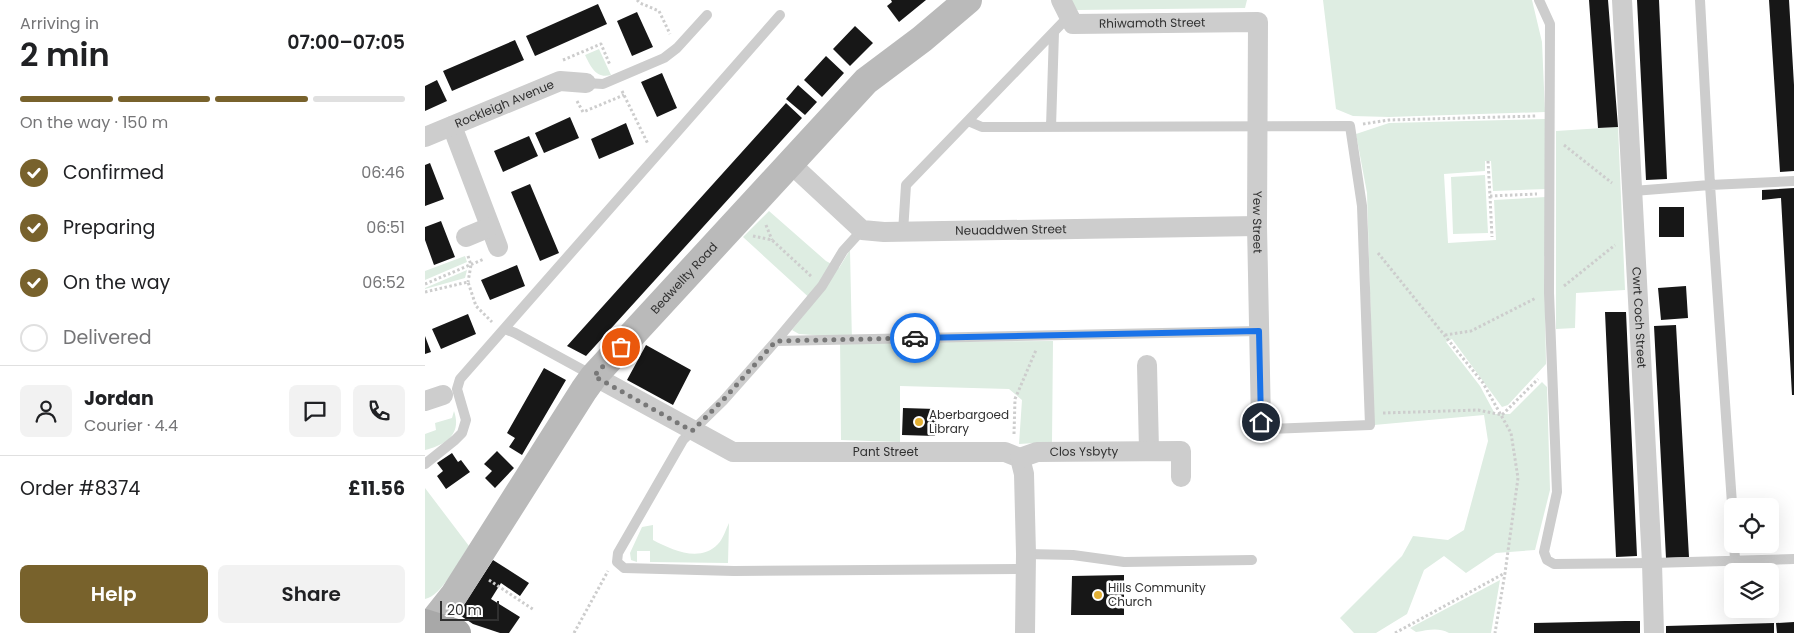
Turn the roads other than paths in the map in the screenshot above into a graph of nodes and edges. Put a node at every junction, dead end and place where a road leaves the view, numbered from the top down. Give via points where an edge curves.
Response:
1 (968, 0) edge
2 (1539, 0) edge
3 (1622, 0) edge
4 (1701, 0) edge
5 (1065, 8) edge
6 (707, 15) dead end
7 (779, 15) dead end
8 (1258, 22) joint
9 (1054, 32) junction
10 (587, 83) joint
11 (968, 121) junction
12 (452, 126) junction
13 (1257, 126) junction
14 (1051, 127) junction
15 (425, 137) edge
16 (791, 164) junction
17 (1794, 181) edge
18 (1710, 185) junction
19 (1633, 191) junction
20 (1257, 226) junction
21 (490, 227) junction
22 (862, 230) junction
23 (903, 232) junction
24 (466, 237) road end
25 (498, 247) road end
26 (505, 329) junction
27 (1259, 331) junction
28 (776, 341) junction
29 (1147, 365) dead end
30 (594, 376) junction
31 (1261, 422) joint
32 (692, 431) junction
33 (1149, 450) junction
34 (1019, 458) junction
35 (425, 464) edge
36 (1181, 476) dead end
37 (1732, 498) edge
38 (1735, 553) edge
39 (1794, 558) edge
40 (1252, 560) dead end
41 (1735, 560) junction
42 (1026, 561) junction
43 (1653, 563) junction
44 (427, 622) edge
45 (457, 633) edge
46 (1025, 633) edge
47 (1654, 633) edge

1 - 16 main road, Bedwellty Road via 866,81
2 - 43 lane via 1550,24 1549,294 1557,492 1545,552 1547,560 1553,564
3 - 19 street, Cwrt Coch Street
4 - 18 lane
5 - 8 street, Rhiwamoth Street via 1073,24
5 - 9 lane
6 - 10 lane via 664,58 603,84
7 - 26 lane
8 - 13 street, Yew Street
9 - 11 lane
9 - 14 lane
10 - 12 street, Rockleigh Avenue via 560,81
11 - 14 lane via 982,127
11 - 23 lane via 906,185
12 - 15 street, Rockleigh Avenue
12 - 21 street
13 - 14 lane
13 - 20 street, Yew Street
13 - 31 lane via 1350,126 1362,206 1370,425 1269,429
16 - 22 street
16 - 30 main road, Bedwellty Road
17 - 18 lane
18 - 19 lane
18 - 37 lane
19 - 43 street, Cwrt Coch Street
20 - 23 street, Neuaddwen Street
20 - 27 street, Yew Street
21 - 24 street
21 - 25 street
22 - 23 street, Neuaddwen Street
22 - 28 lane via 843,251 822,286
26 - 30 lane
26 - 35 lane via 460,379 457,389 466,420 462,433
27 - 28 lane
27 - 31 street, Yew Street
28 - 32 lane
29 - 33 street
30 - 32 street, Pant Street
30 - 44 main road, Bedwellty Road via 454,595
32 - 34 street, Pant Street via 733,452 1005,452
32 - 42 lane via 683,440 618,553 617,562 624,568 734,571
33 - 34 street, Clos Ysbyty via 1037,452
33 - 36 street, Clos Ysbyty via 1181,451
34 - 42 street via 1024,474
38 - 41 lane
39 - 41 lane
40 - 42 lane via 1124,562 1073,555
41 - 43 lane
42 - 46 street
43 - 47 street, Cwrt Coch Street
44 - 45 main road

